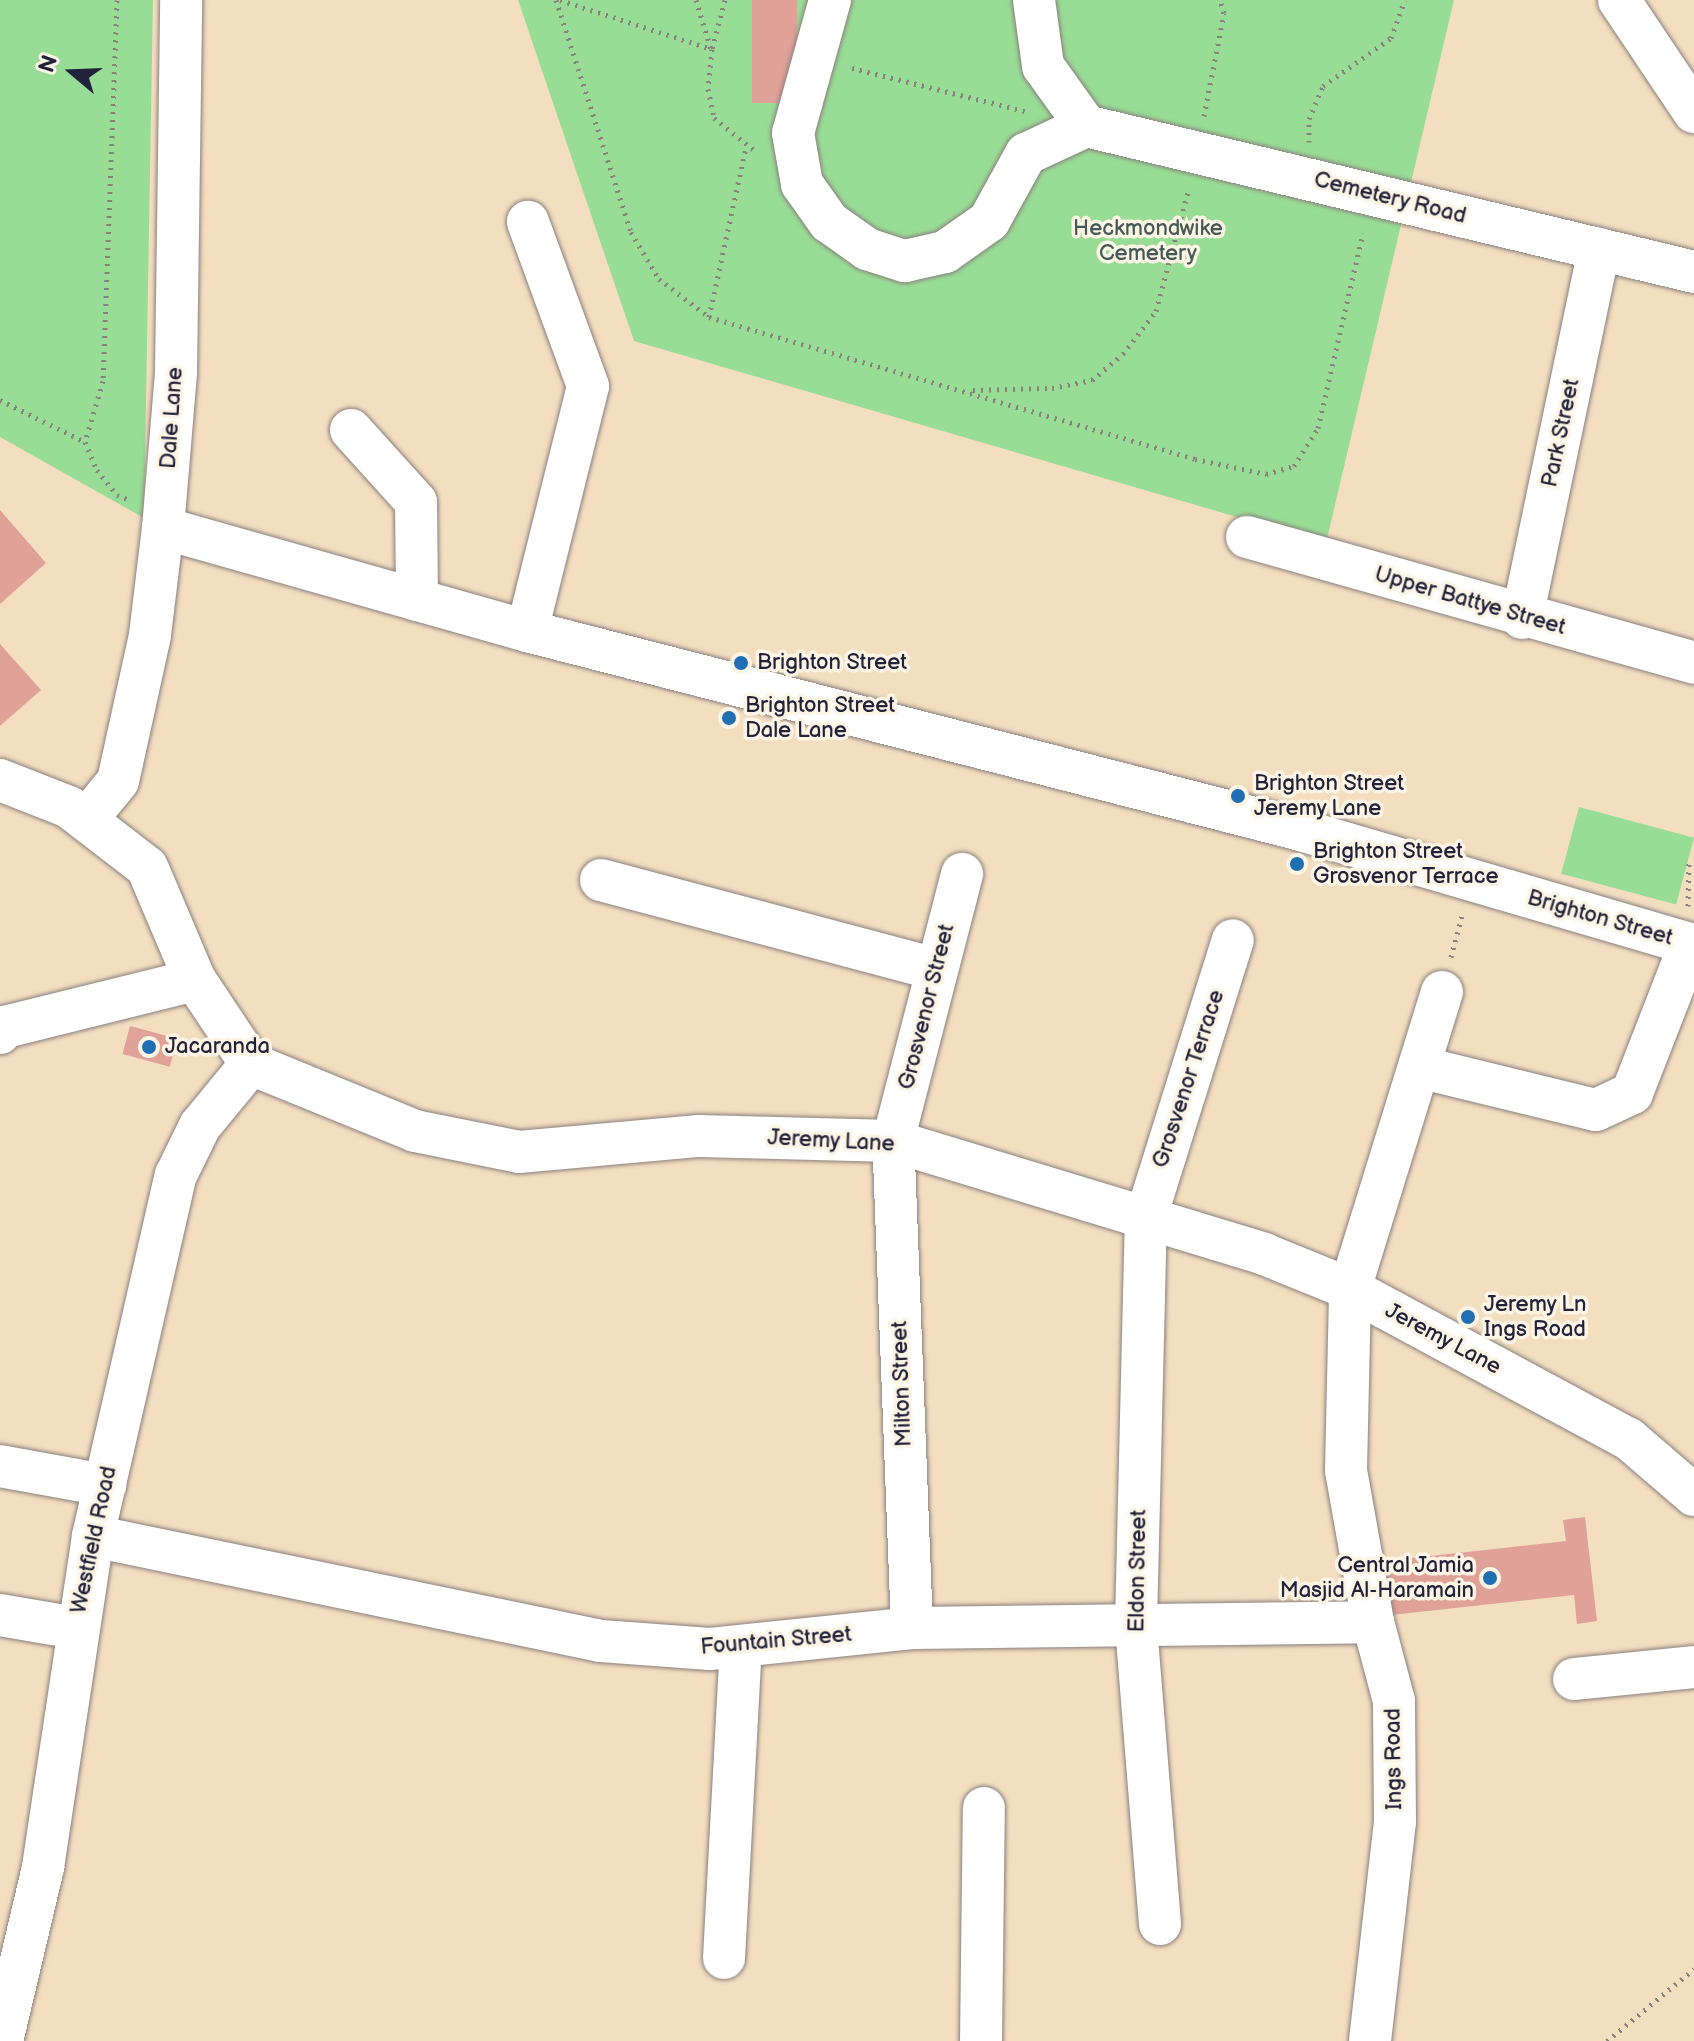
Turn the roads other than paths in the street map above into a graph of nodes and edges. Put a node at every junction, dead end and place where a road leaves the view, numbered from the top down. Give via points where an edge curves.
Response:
1 (181, 0) edge
2 (830, 0) edge
3 (1034, 0) edge
4 (1619, 0) edge
5 (1694, 112) edge
6 (1086, 126) junction
7 (528, 222) dead end
8 (1599, 249) junction
9 (1694, 272) edge
10 (351, 430) dead end
11 (164, 520) junction
12 (1247, 537) dead end
13 (417, 600) junction
14 (1522, 618) junction
15 (527, 631) junction
16 (1694, 663) edge
17 (0, 780) edge
18 (86, 820) junction
19 (962, 874) dead end
20 (601, 880) dead end
21 (1233, 940) dead end
22 (1692, 945) edge
23 (936, 969) junction
24 (195, 980) junction
25 (1442, 992) road end
26 (0, 1033) edge
27 (251, 1064) junction
28 (1419, 1067) junction
29 (893, 1141) junction
30 (1146, 1217) junction
31 (1350, 1289) junction
32 (0, 1466) edge
33 (105, 1485) junction
34 (1694, 1495) edge
35 (93, 1536) junction
36 (0, 1615) edge
37 (1373, 1622) junction
38 (1136, 1623) junction
39 (76, 1628) junction
40 (912, 1628) junction
41 (741, 1646) junction
42 (1694, 1667) edge
43 (1574, 1679) dead end
44 (984, 1808) dead end
45 (1160, 1924) dead end
46 (724, 1958) dead end
47 (2, 2041) edge
48 (981, 2041) edge
49 (1370, 2041) edge

1 - 11 street, Dale Lane via 176,373
2 - 6 street via 793,133 802,184 829,222 867,249 905,261 945,252 989,221 1026,154
3 - 6 street via 1043,66
4 - 5 street
6 - 8 street, Cemetery Road
7 - 15 street via 588,386
8 - 9 street, Cemetery Road
8 - 14 street, Park Street
10 - 13 street via 416,502
11 - 13 street, Brighton Street
11 - 18 street, Dale Lane via 150,635 118,781
12 - 14 street, Upper Battye Street
13 - 15 street, Brighton Street
14 - 16 street, Upper Battye Street
15 - 22 street, Brighton Street via 1282,825
17 - 18 street via 69,807
18 - 24 street via 147,867
19 - 23 street, Grosvenor Street
20 - 23 street
21 - 30 street, Grosvenor Terrace
22 - 28 street via 1632,1093 1596,1110
23 - 29 street, Grosvenor Street
24 - 26 street via 5,1027
24 - 27 street
25 - 28 street, Ings Road
27 - 29 street, Jeremy Lane via 415,1131 519,1152 699,1136
27 - 33 street, Westfield Road via 200,1126 176,1175
28 - 31 street, Ings Road
29 - 30 street, Jeremy Lane
29 - 40 street, Milton Street
30 - 31 street, Jeremy Lane via 1264,1254
30 - 38 street, Eldon Street
31 - 34 street, Jeremy Lane via 1629,1439
31 - 37 street, Ings Road via 1346,1470
32 - 33 street
33 - 35 street, Westfield Road
35 - 39 street, Westfield Road
35 - 41 street, Fountain Street via 601,1641
36 - 39 street
37 - 38 street, Fountain Street
37 - 49 street, Ings Road via 1394,1701 1395,1821
38 - 40 street, Fountain Street
38 - 45 street, Eldon Street
39 - 47 street, Westfield Road via 43,1867
40 - 41 street, Fountain Street
41 - 46 street
42 - 43 street
44 - 48 street

